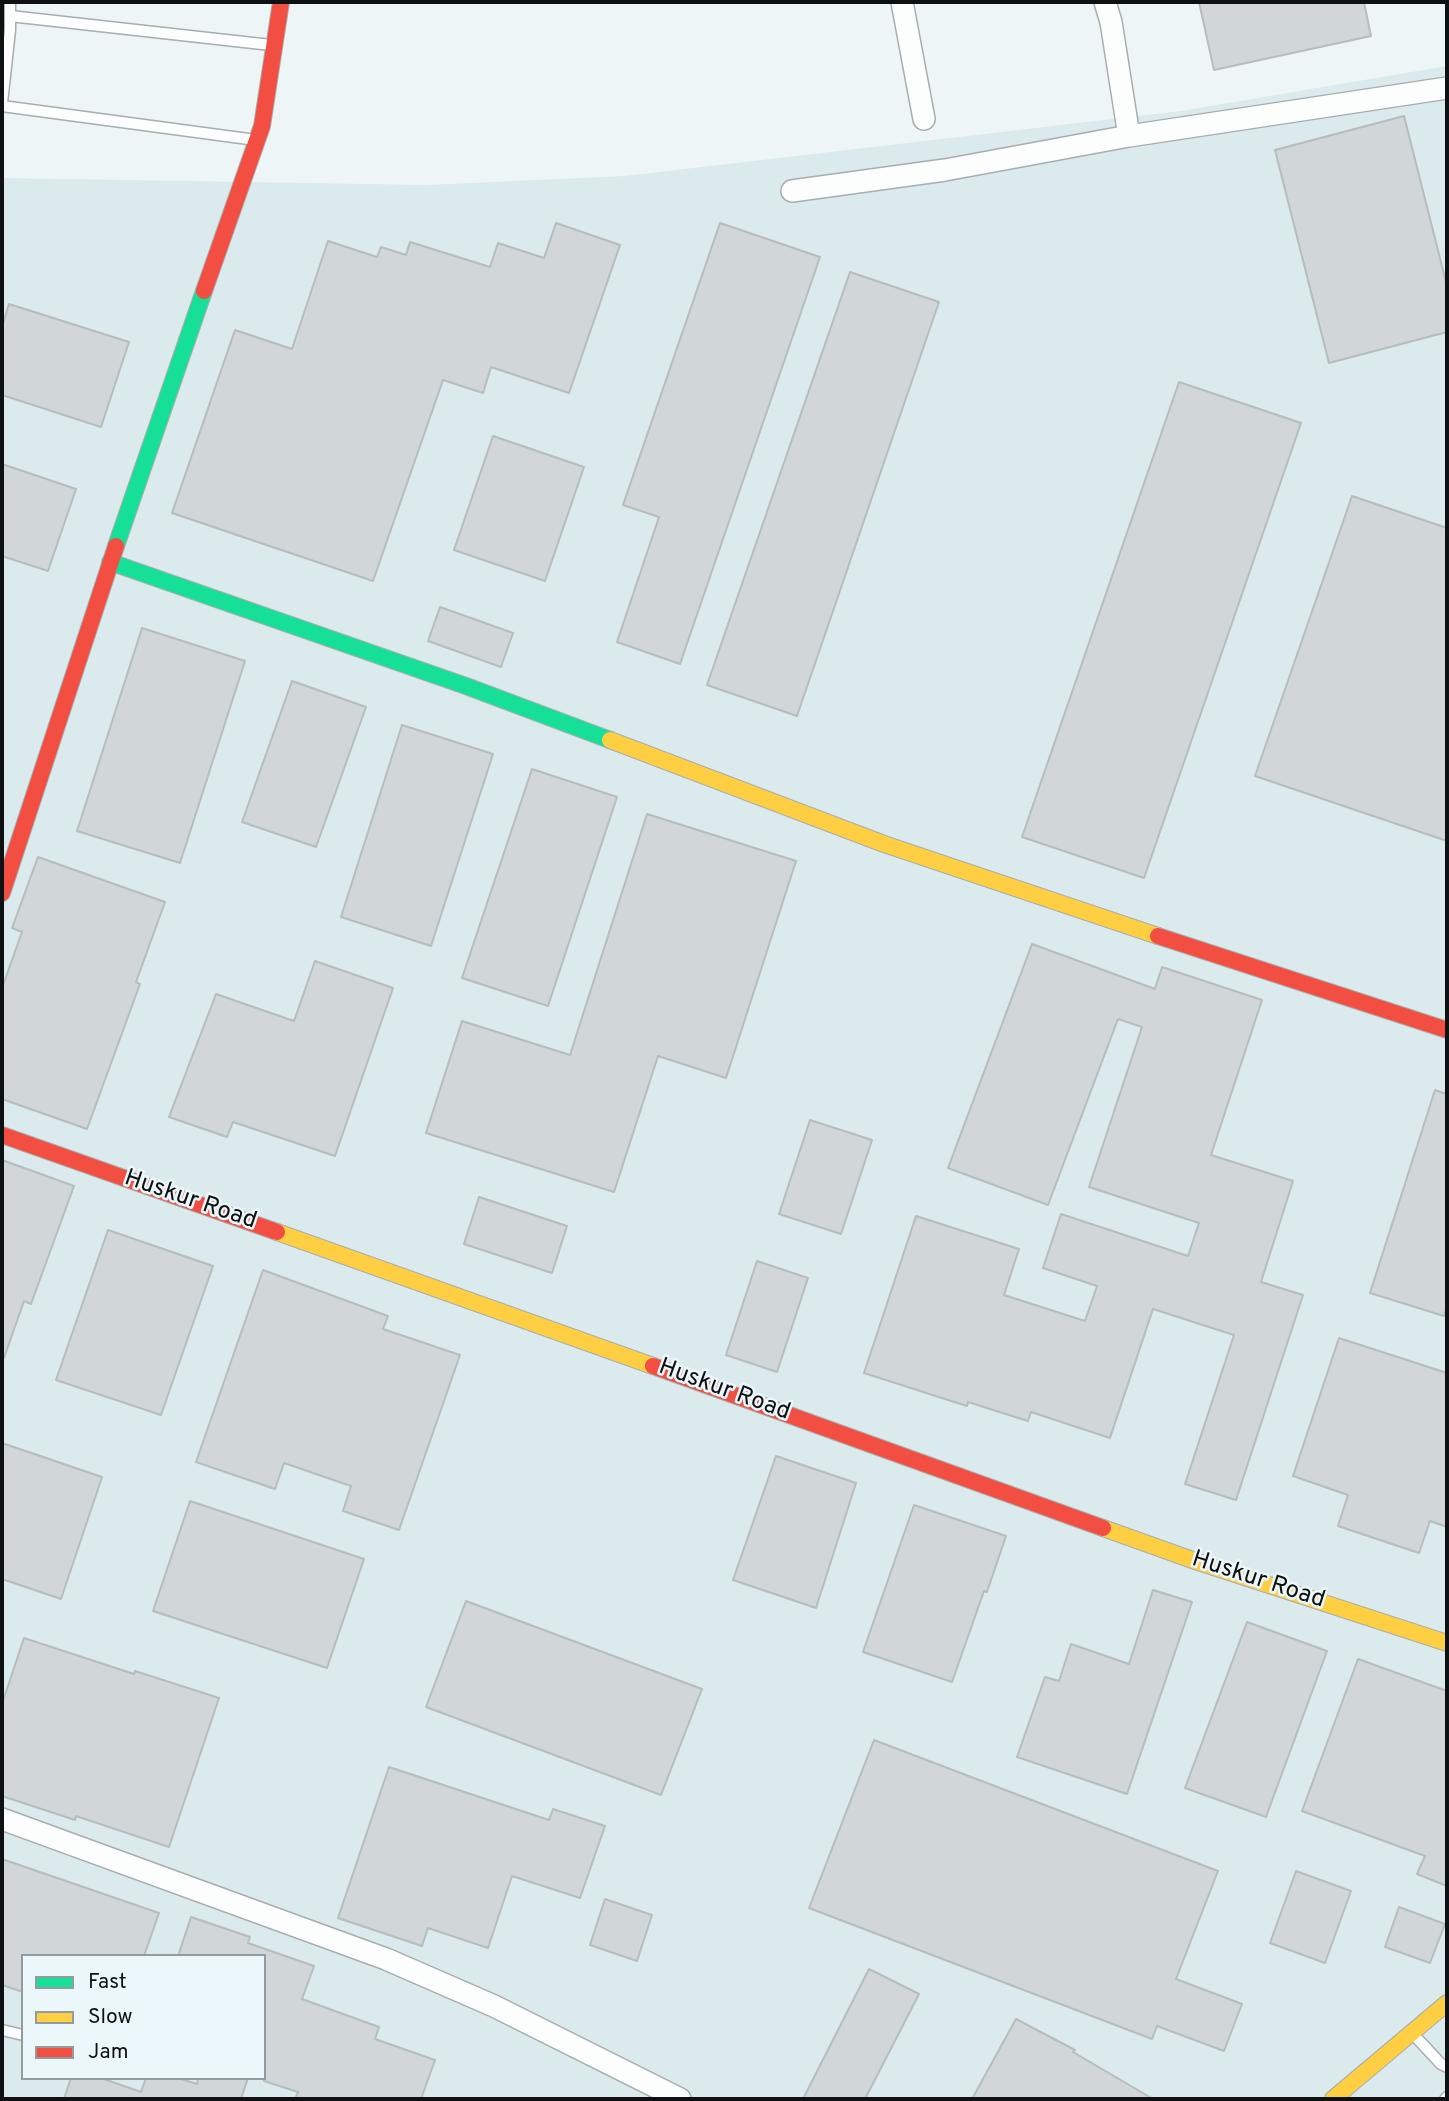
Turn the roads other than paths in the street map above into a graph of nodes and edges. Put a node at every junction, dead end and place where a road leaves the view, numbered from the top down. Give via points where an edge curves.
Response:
1 (10, 2) edge
2 (281, 2) edge
3 (902, 2) edge
4 (1105, 2) edge
5 (10, 16) junction
6 (274, 46) junction
7 (1447, 88) edge
8 (2, 104) edge
9 (924, 119) dead end
10 (1129, 136) junction
11 (256, 140) junction
12 (792, 191) dead end
13 (110, 562) junction
14 (2, 893) edge
15 (1447, 1030) edge
16 (2, 1135) edge
17 (1447, 1643) edge
18 (2, 1819) edge
19 (1447, 2003) edge
20 (2, 2030) edge
21 (1412, 2032) junction
22 (21, 2035) edge
23 (1447, 2067) edge
24 (680, 2099) edge
25 (1333, 2099) edge

1 - 5 lane
2 - 6 street
3 - 9 street
4 - 10 street
5 - 6 lane
5 - 8 lane
6 - 11 street
7 - 10 street
8 - 11 lane
10 - 12 street via 945,170
11 - 13 street
13 - 14 street
13 - 15 street via 466,686 884,844
16 - 17 street, Huskur Road via 1198,1562
18 - 24 street via 386,1959 495,2007
19 - 21 street
20 - 22 lane
21 - 23 lane
21 - 25 street

